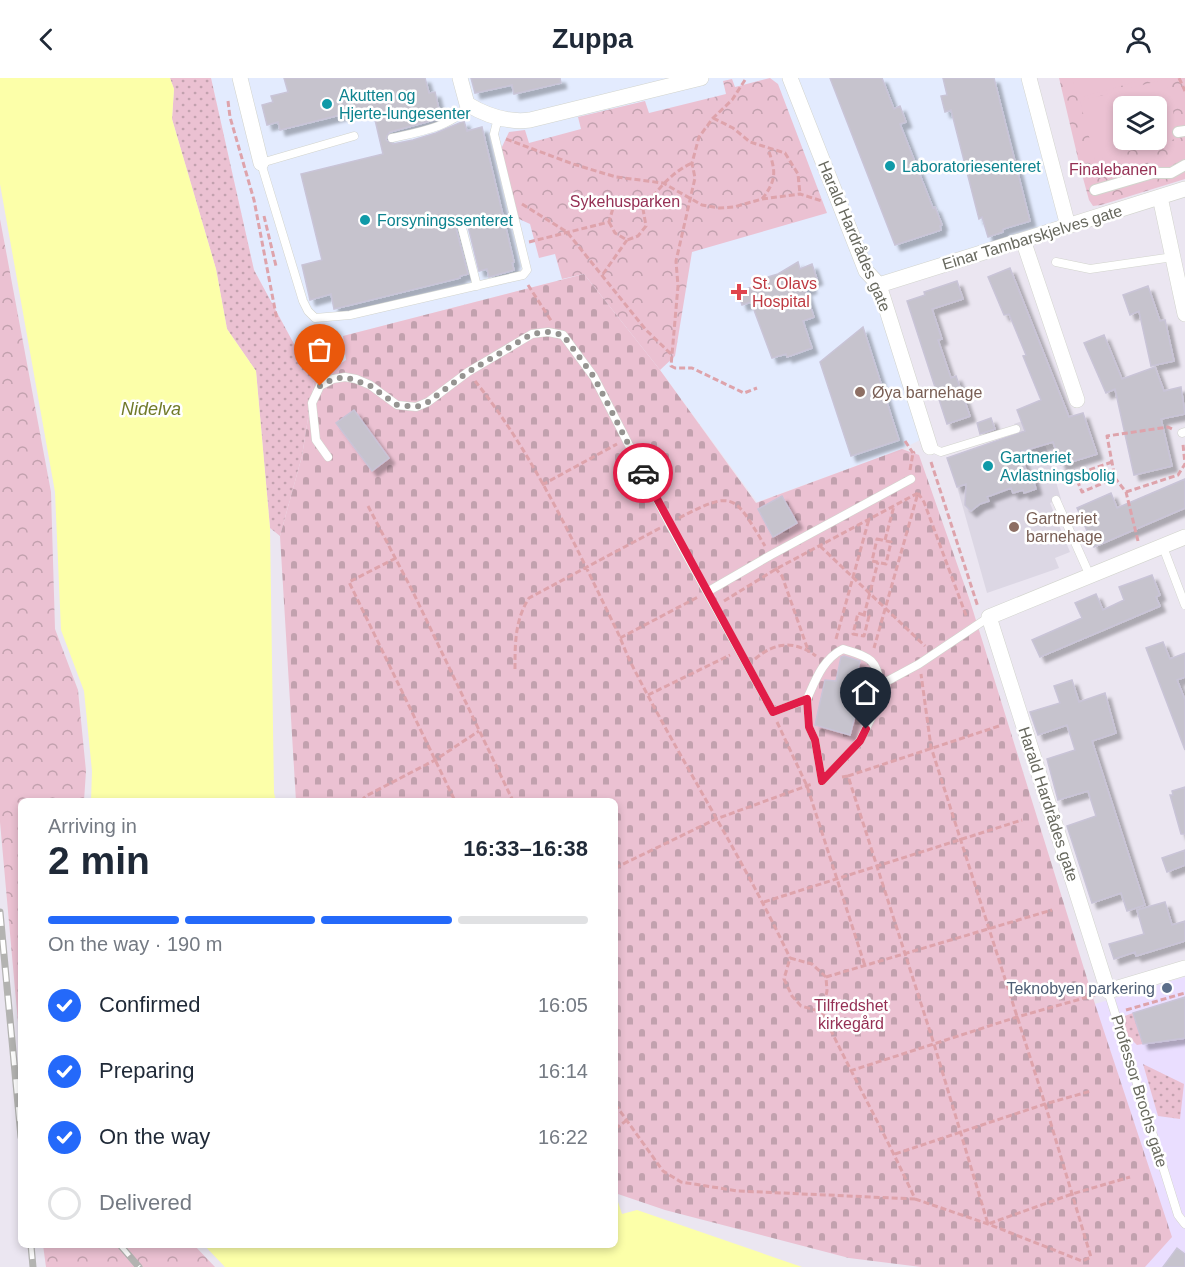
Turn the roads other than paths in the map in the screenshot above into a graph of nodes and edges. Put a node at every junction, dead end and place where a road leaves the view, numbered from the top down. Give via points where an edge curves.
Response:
1 (240, 78) edge
2 (460, 78) edge
3 (701, 78) edge
4 (790, 78) edge
5 (1029, 78) edge
6 (467, 104) junction
7 (498, 118) junction
8 (354, 136) dead end
9 (392, 138) dead end
10 (261, 163) junction
11 (1185, 165) edge
12 (1095, 189) dead end
13 (1185, 189) edge
14 (1160, 197) junction
15 (461, 224) dead end
16 (1068, 226) junction
17 (1023, 240) junction
18 (1173, 257) junction
19 (1056, 262) dead end
20 (879, 285) junction
21 (477, 286) junction
22 (1185, 314) edge
23 (1077, 400) dead end
24 (1016, 429) dead end
25 (930, 447) joint
26 (328, 457) dead end
27 (911, 479) road end
28 (1056, 500) dead end
29 (1185, 537) edge
30 (1163, 547) junction
31 (1090, 577) junction
32 (707, 592) junction
33 (1185, 605) edge
34 (989, 617) junction
35 (880, 684) junction
36 (807, 699) junction
37 (1185, 968) edge
38 (1108, 991) junction
39 (1185, 1224) edge

1 - 10 street
2 - 6 street
3 - 7 street via 530,120
4 - 20 street, Harald Hardrådes gate via 866,271
5 - 16 street
6 - 7 street
6 - 9 lane via 464,112 444,124
7 - 21 lane via 494,134 527,270 523,275
8 - 10 lane
10 - 21 lane via 303,301 315,318 351,315
11 - 12 street via 1171,173 1153,173
13 - 14 street, Einar Tambarskjelves gate
14 - 16 street, Einar Tambarskjelves gate
14 - 18 street
15 - 21 lane
16 - 17 street, Einar Tambarskjelves gate
17 - 20 street, Einar Tambarskjelves gate
17 - 23 street
18 - 19 lane via 1090,269
18 - 22 street
20 - 25 street, Harald Hardrådes gate
24 - 25 lane via 941,452
26 - 32 lane via 316,440 312,403 320,386 333,379 345,377 369,385 397,405 416,407 532,334 563,335 594,377
27 - 32 lane
28 - 31 lane
29 - 30 street
30 - 31 street
30 - 33 lane
31 - 34 street
32 - 36 lane via 773,712
34 - 35 lane via 920,664
34 - 38 street, Harald Hardrådes gate
35 - 36 lane via 878,669 871,658 843,649 825,663
35 - 36 lane via 860,741 822,781 809,727
37 - 38 street
38 - 39 lane, Professor Brochs gate via 1178,1215

